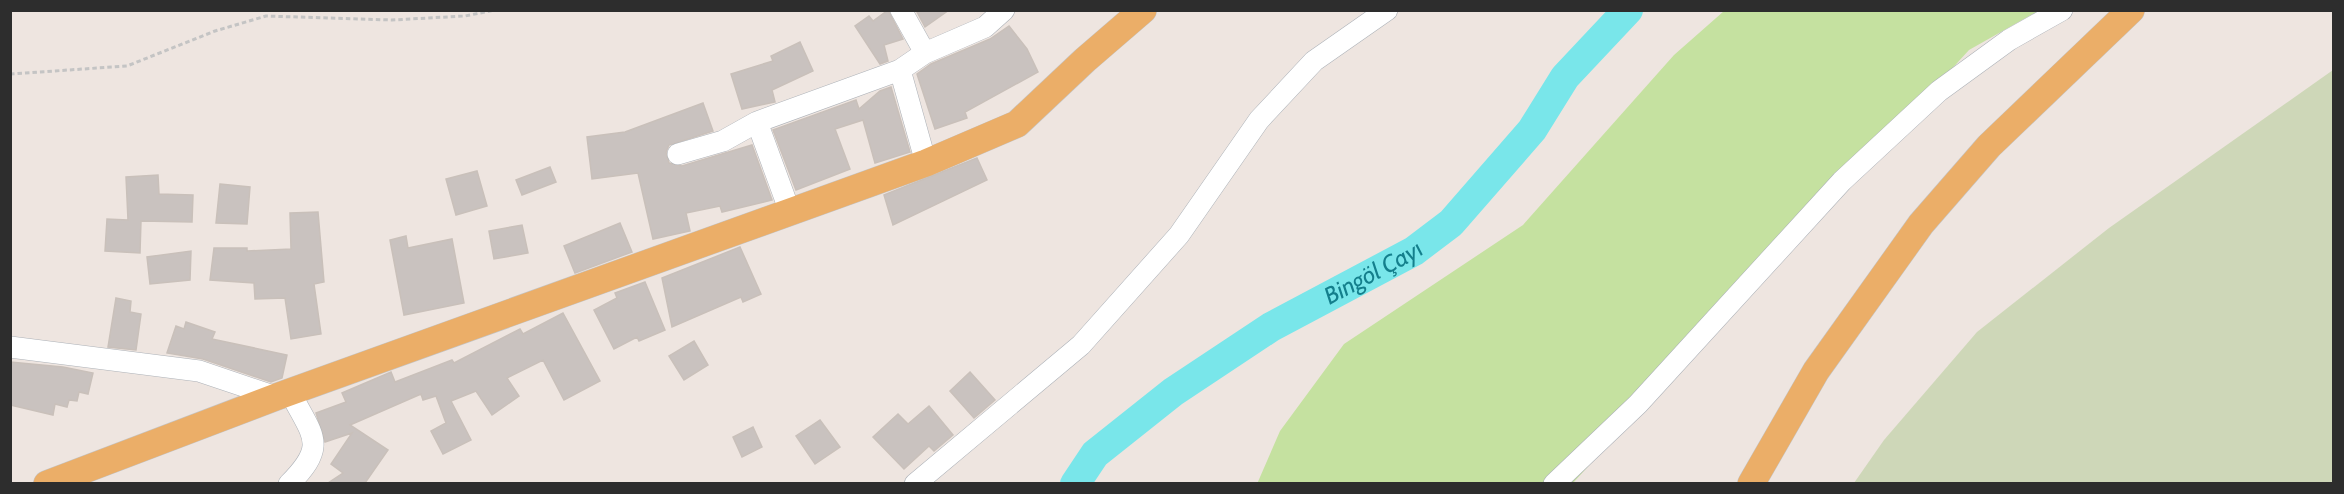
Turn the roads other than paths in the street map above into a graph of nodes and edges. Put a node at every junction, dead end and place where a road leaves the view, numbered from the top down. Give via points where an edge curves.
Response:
1 (901, 10) edge
2 (1004, 10) edge
3 (1143, 10) edge
4 (1387, 10) edge
5 (2062, 10) edge
6 (2131, 10) edge
7 (925, 53) junction
8 (900, 70) junction
9 (757, 122) junction
10 (678, 154) dead end
11 (926, 164) junction
12 (790, 212) junction
13 (10, 347) edge
14 (283, 395) junction
15 (47, 483) edge
16 (289, 483) edge
17 (915, 483) edge
18 (1554, 483) edge
19 (1751, 483) edge

1 - 7 street
2 - 7 street via 985,27
3 - 11 main road via 1017,124
4 - 17 street via 1314,61 1267,112 1179,235 1081,345
5 - 18 street via 2009,40 1939,91 1842,181 1638,404
6 - 19 main road via 1989,146 1921,224 1816,371
7 - 8 street
8 - 9 street
8 - 11 street
9 - 10 street via 723,141
9 - 12 street
11 - 12 main road
12 - 14 main road
13 - 14 street via 199,371
14 - 15 main road
14 - 16 street via 313,438 314,453

